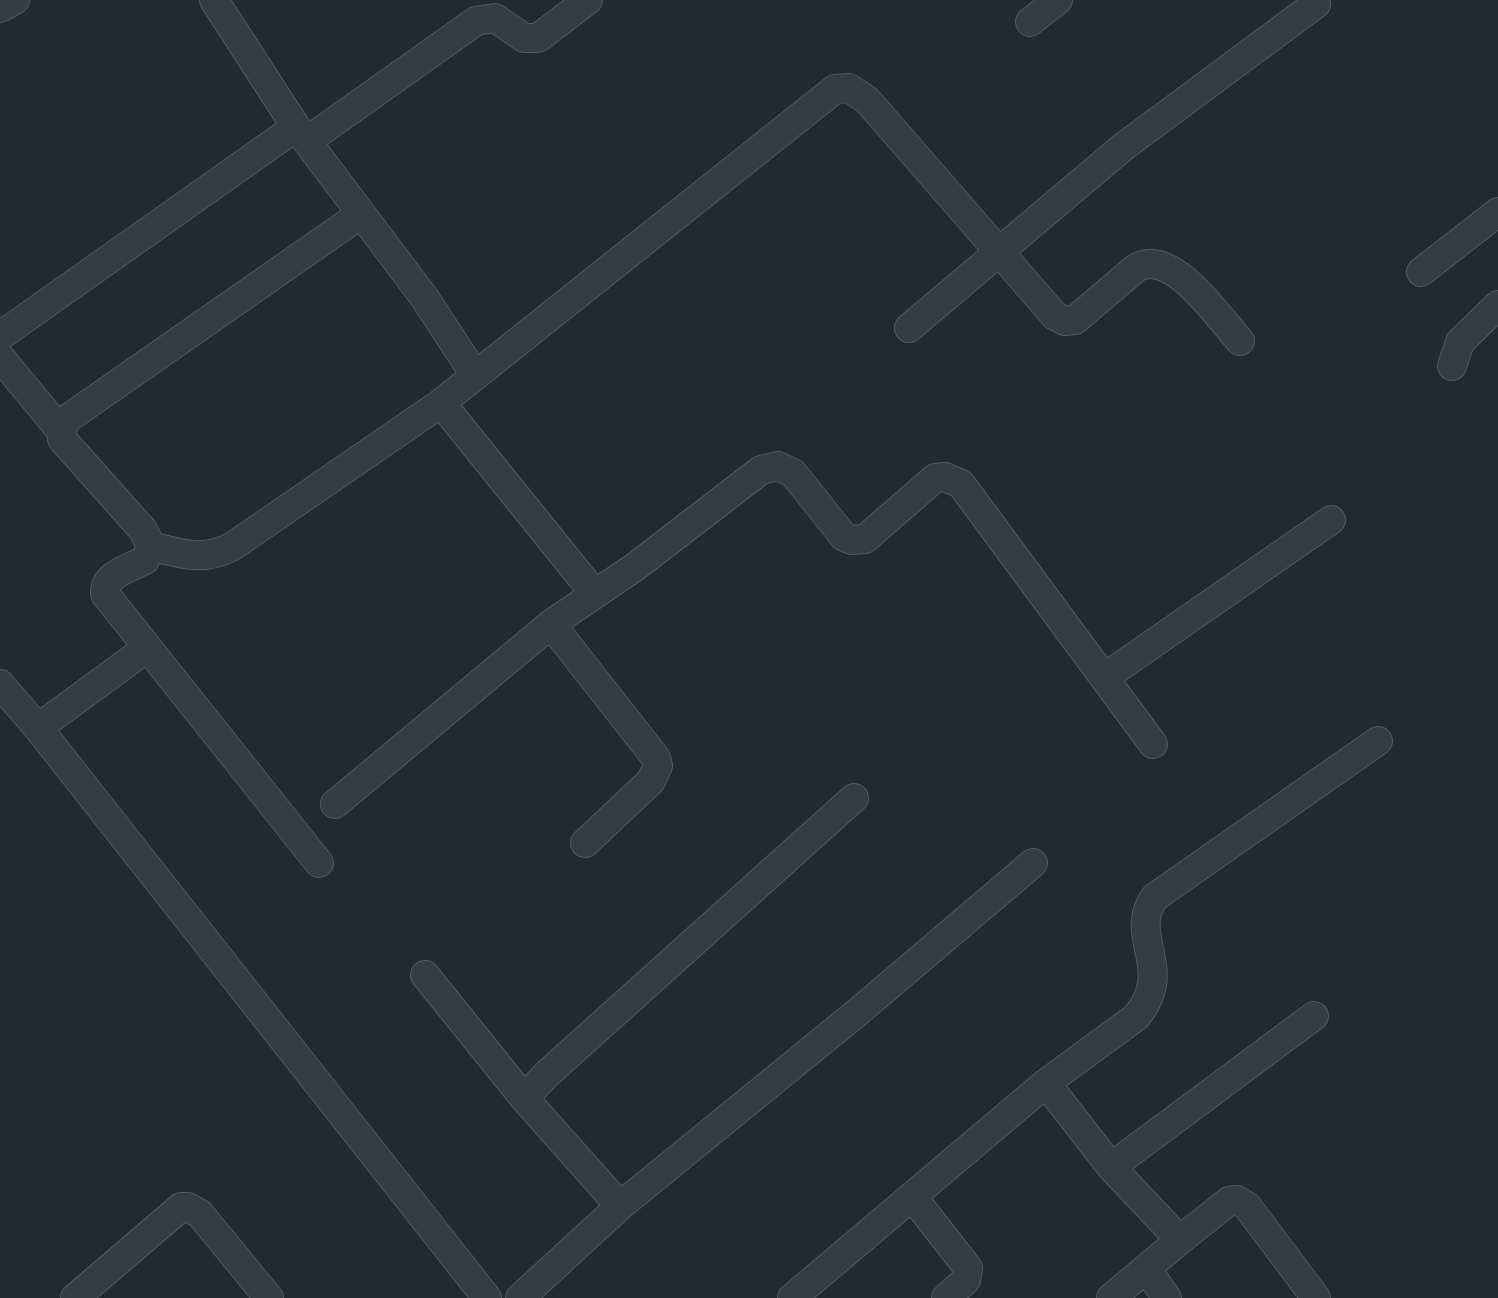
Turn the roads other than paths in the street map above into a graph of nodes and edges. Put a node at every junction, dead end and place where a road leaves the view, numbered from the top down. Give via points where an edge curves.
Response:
1 (15, 0) edge
2 (214, 0) edge
3 (588, 0) edge
4 (1058, 0) edge
5 (1316, 4) dead end
6 (0, 8) edge
7 (1030, 22) dead end
8 (302, 134) junction
9 (1498, 212) edge
10 (361, 214) junction
11 (1001, 252) junction
12 (1421, 272) dead end
13 (1498, 305) edge
14 (909, 328) dead end
15 (0, 336) edge
16 (1240, 341) dead end
17 (0, 357) edge
18 (1452, 366) dead end
19 (475, 375) junction
20 (441, 403) junction
21 (61, 431) junction
22 (1331, 520) dead end
23 (151, 546) junction
24 (595, 594) junction
25 (551, 624) junction
26 (147, 648) junction
27 (1105, 677) junction
28 (0, 684) edge
29 (38, 728) junction
30 (1377, 741) dead end
31 (1153, 744) dead end
32 (854, 798) dead end
33 (335, 804) dead end
34 (585, 843) dead end
35 (319, 863) dead end
36 (1033, 863) dead end
37 (425, 975) dead end
38 (1314, 1016) dead end
39 (1046, 1083) junction
40 (524, 1098) junction
41 (1111, 1167) junction
42 (912, 1196) junction
43 (620, 1206) junction
44 (1180, 1240) junction
45 (1147, 1270) junction
46 (75, 1298) edge
47 (269, 1298) edge
48 (488, 1298) edge
49 (520, 1298) edge
50 (792, 1298) edge
51 (946, 1298) edge
52 (1111, 1298) edge
53 (1167, 1298) edge
54 (1316, 1298) edge

1 - 6 street
2 - 8 street
3 - 8 street via 538,38 524,38 495,18 476,21
4 - 7 street
5 - 11 street via 1123,147
8 - 10 street
8 - 15 street
9 - 12 street
10 - 19 street via 424,297
10 - 21 street via 67,419
11 - 14 street
11 - 16 street via 1055,316 1065,321 1084,315 1143,264 1166,265
11 - 19 street via 867,100 849,88 835,89
13 - 18 street via 1460,342
17 - 21 street
19 - 20 street
20 - 23 street via 218,554 184,555
20 - 24 street
21 - 23 street via 62,439 143,530
22 - 27 street
23 - 26 street via 145,560 111,577 105,588 105,594
24 - 25 street
24 - 27 street via 768,467 778,466 793,473 844,537 859,541 935,478 945,477 961,484
25 - 33 street
25 - 34 street via 656,758 658,766 651,781
26 - 29 street
26 - 35 street
27 - 31 street
28 - 29 street
29 - 48 street
30 - 39 street via 1155,897 1145,924 1154,982 1146,1004 1136,1017
32 - 40 street
36 - 43 street
37 - 40 street
38 - 41 street
39 - 41 street
39 - 42 street
40 - 43 street
41 - 44 street
42 - 50 street
42 - 51 street via 968,1268 966,1280
43 - 49 street
44 - 45 street
44 - 54 street via 1229,1201 1238,1200 1247,1206
45 - 52 street
45 - 53 street
46 - 47 street via 181,1207 188,1207 200,1214

